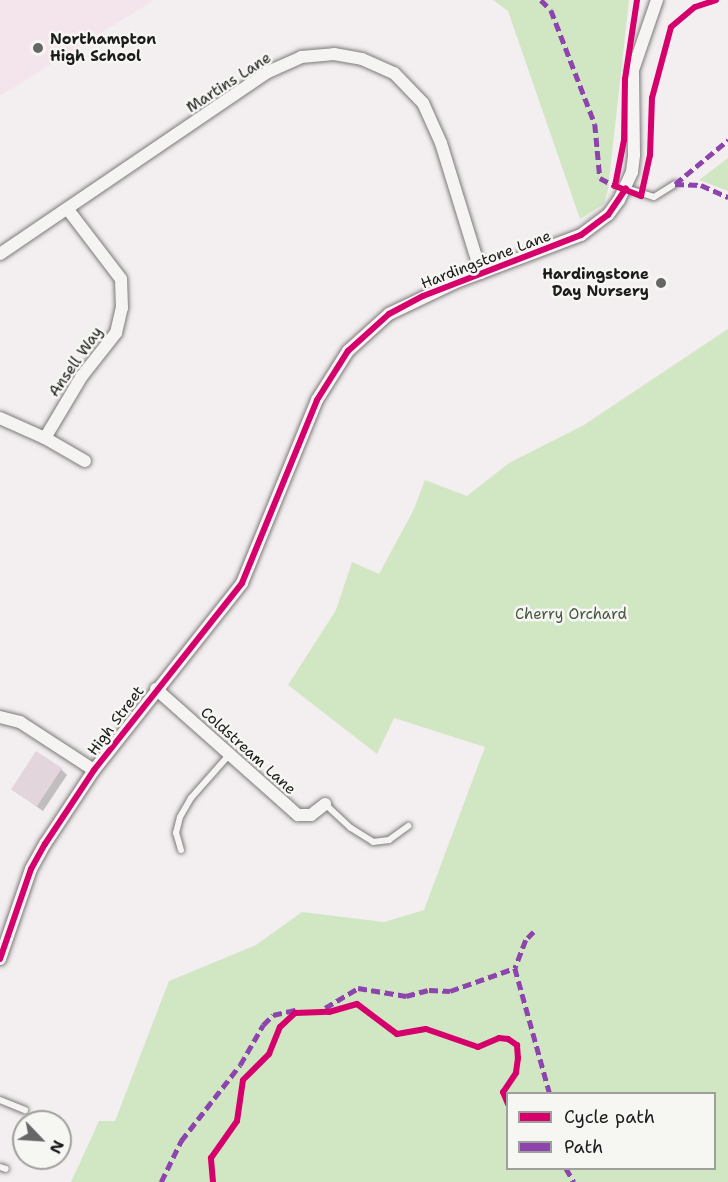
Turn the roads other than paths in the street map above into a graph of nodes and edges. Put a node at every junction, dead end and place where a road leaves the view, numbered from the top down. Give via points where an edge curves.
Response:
1 (657, 0) edge
2 (666, 0) edge
3 (650, 18) junction
4 (675, 184) dead end
5 (626, 188) junction
6 (69, 211) junction
7 (0, 254) edge
8 (481, 273) junction
9 (0, 418) edge
10 (45, 438) junction
11 (85, 461) dead end
12 (272, 511) joint
13 (156, 689) junction
14 (0, 717) edge
15 (229, 754) junction
16 (94, 771) junction
17 (325, 804) joint
18 (408, 826) dead end
19 (181, 850) dead end
20 (0, 959) edge
21 (0, 1100) edge
22 (25, 1110) dead end

1 - 3 street, Hardingstone Lane
2 - 3 street, Hardingstone Lane
3 - 5 street, Hardingstone Lane via 633,70 634,155
4 - 5 lane via 654,198
5 - 8 street, Hardingstone Lane via 608,215 581,235
6 - 7 street, Martins Lane
6 - 8 street, Martins Lane via 268,72 301,57 334,54 362,59 394,73 423,104 441,143
6 - 10 street, Ansell Way via 121,279 122,308 116,333 82,376
8 - 12 street, Hardingstone Lane via 389,314 348,351 317,400
9 - 10 street
10 - 11 street
12 - 13 street, High Street via 242,583
13 - 15 street, Coldstream Lane
13 - 16 street, High Street
14 - 16 street via 20,722
15 - 17 street, Coldstream Lane via 298,815 311,815
15 - 19 lane via 180,817 176,833
16 - 20 street, High Street via 31,870
17 - 18 lane via 373,842 389,840
21 - 22 lane

